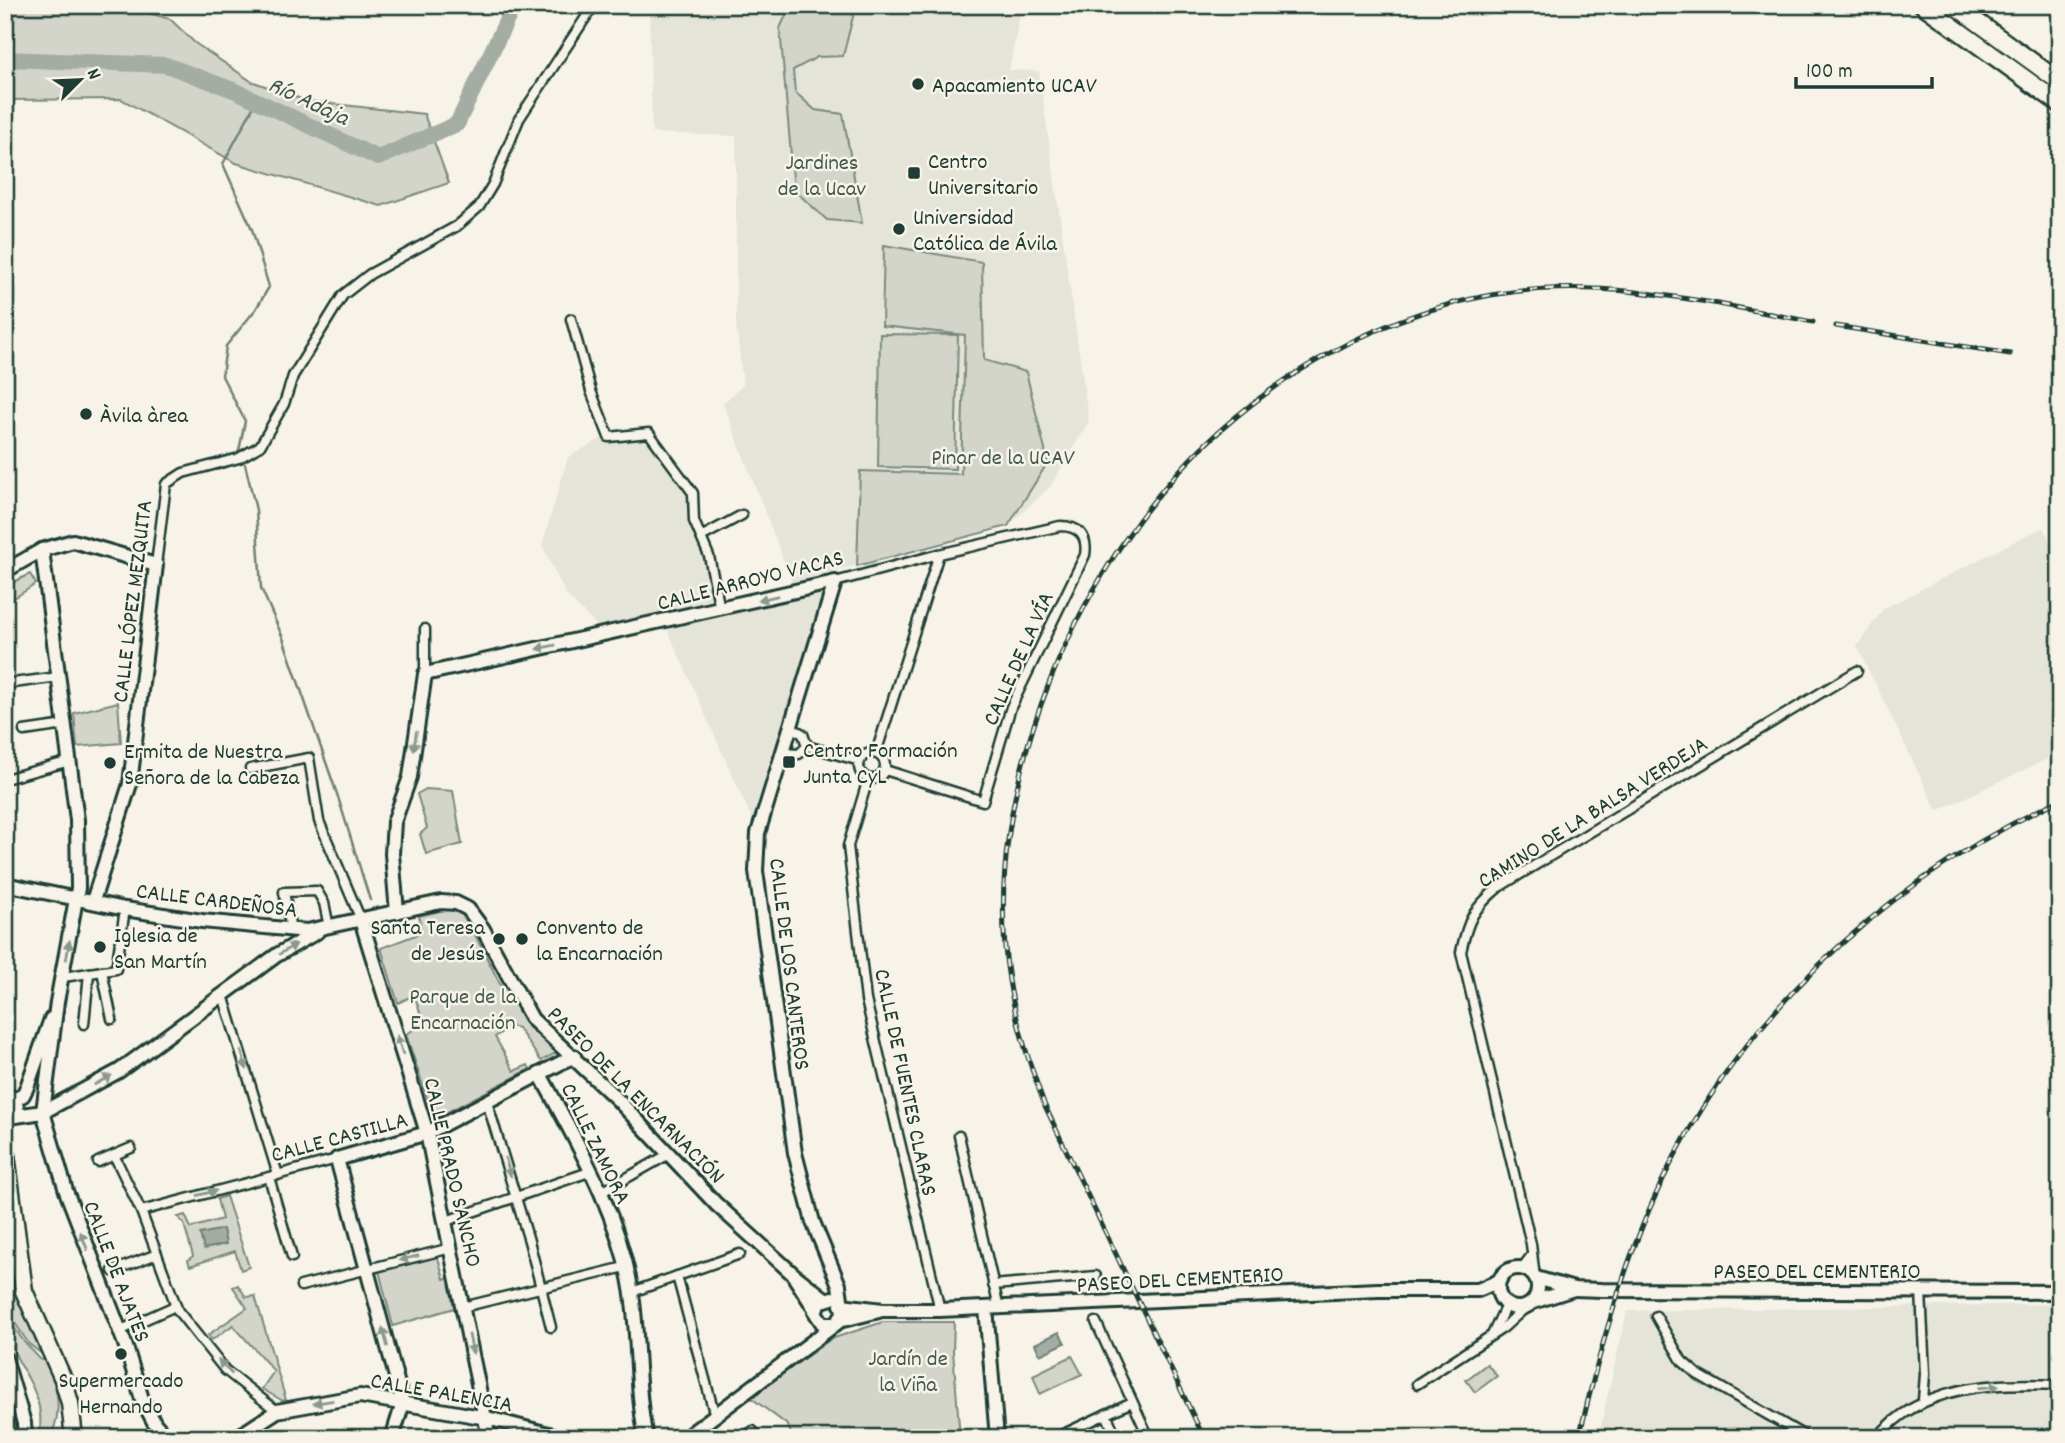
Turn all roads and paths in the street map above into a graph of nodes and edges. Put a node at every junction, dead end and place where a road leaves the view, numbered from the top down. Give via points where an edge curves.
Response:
1 (594, 5) edge
2 (1923, 5) edge
3 (1954, 5) edge
4 (2060, 82) edge
5 (2060, 104) edge
6 (571, 318) dead end
7 (743, 515) dead end
8 (1082, 533) joint
9 (701, 537) junction
10 (42, 550) junction
11 (939, 554) junction
12 (156, 565) junction
13 (5, 571) edge
14 (835, 582) junction
15 (720, 608) junction
16 (425, 629) dead end
17 (1857, 671) dead end
18 (425, 674) junction
19 (58, 677) junction
20 (5, 684) edge
21 (65, 725) junction
22 (790, 727) junction
23 (24, 731) dead end
24 (807, 746) junction
25 (783, 753) junction
26 (876, 753) junction
27 (69, 761) junction
28 (860, 761) junction
29 (250, 769) dead end
30 (885, 771) junction
31 (5, 779) edge
32 (868, 779) junction
33 (5, 884) edge
34 (77, 897) junction
35 (93, 901) junction
36 (125, 909) junction
37 (387, 914) junction
38 (361, 920) junction
39 (326, 928) junction
40 (291, 930) junction
41 (102, 971) junction
42 (89, 973) junction
43 (63, 976) junction
44 (223, 995) junction
45 (57, 1002) junction
46 (112, 1019) dead end
47 (84, 1024) dead end
48 (573, 1056) junction
49 (540, 1074) junction
50 (487, 1102) junction
51 (8, 1108) edge
52 (43, 1112) junction
53 (427, 1133) junction
54 (959, 1136) dead end
55 (5, 1147) edge
56 (131, 1148) dead end
57 (669, 1154) junction
58 (114, 1155) junction
59 (337, 1159) junction
60 (98, 1162) dead end
61 (592, 1171) junction
62 (274, 1176) junction
63 (602, 1192) junction
64 (516, 1195) junction
65 (141, 1211) junction
66 (446, 1221) junction
67 (451, 1248) junction
68 (157, 1254) junction
69 (740, 1254) dead end
70 (1532, 1255) junction
71 (292, 1257) dead end
72 (625, 1267) junction
73 (367, 1268) junction
74 (1522, 1268) junction
75 (114, 1271) dead end
76 (793, 1274) junction
77 (677, 1276) junction
78 (1096, 1276) dead end
79 (1536, 1278) junction
80 (1499, 1281) junction
81 (993, 1285) junction
82 (301, 1286) dead end
83 (1574, 1289) junction
84 (541, 1290) junction
85 (1478, 1290) junction
86 (1921, 1291) junction
87 (632, 1292) junction
88 (2060, 1292) edge
89 (833, 1301) junction
90 (1503, 1301) junction
91 (1530, 1305) junction
92 (175, 1306) junction
93 (463, 1307) junction
94 (992, 1308) junction
95 (883, 1310) junction
96 (940, 1310) junction
97 (817, 1315) junction
98 (1656, 1316) dead end
99 (837, 1322) junction
100 (1096, 1322) dead end
101 (551, 1327) dead end
102 (119, 1331) junction
103 (1491, 1336) junction
104 (810, 1344) junction
105 (5, 1358) edge
106 (1417, 1384) dead end
107 (2060, 1385) edge
108 (1923, 1400) junction
109 (1132, 1402) junction
110 (403, 1403) junction
111 (277, 1410) junction
112 (1106, 1414) junction
113 (715, 1416) junction
114 (486, 1418) junction
115 (244, 1436) edge
116 (558, 1437) edge
117 (25, 1438) edge
118 (74, 1438) edge
119 (168, 1438) edge
120 (392, 1438) edge
121 (489, 1438) edge
122 (646, 1438) edge
123 (685, 1438) edge
124 (743, 1438) edge
125 (758, 1438) edge
126 (997, 1438) edge
127 (1055, 1438) edge
128 (1117, 1438) edge
129 (1149, 1438) edge
130 (1808, 1438) edge
131 (1877, 1438) edge

1 - 12 street, CALLE LÓPEZ MEZQUITA via 519,119 479,207 457,226 370,274 344,295 293,376 284,404 260,446 220,466 183,473 166,484
2 - 5 highway
3 - 4 highway
6 - 9 street via 590,391 608,437 649,433 693,493 694,521
7 - 9 street
8 - 11 street, CALLE ARROYO VACAS via 1072,526 1060,526
8 - 30 street, CALLE DE LA VÍA via 1087,543 1085,555 1011,707 983,801
9 - 15 street
10 - 12 street via 73,541
10 - 13 street
10 - 19 street
11 - 14 street, CALLE ARROYO VACAS
11 - 26 street
12 - 35 street, CALLE LÓPEZ MEZQUITA via 130,784
14 -> 15 street, CALLE ARROYO VACAS
14 - 22 street, CALLE DE LOS CANTEROS
15 -> 18 street, CALLE ARROYO VACAS
16 - 18 street
17 - 70 street, CAMINO DE LA BALSA VERDEJA via 1499,887 1479,904 1467,923 1461,952
18 -> 37 street via 410,777 394,822
19 - 20 street
19 - 21 street
21 - 23 street
21 - 27 street
22 - 24 street via 803,734
22 - 25 street, CALLE DE LOS CANTEROS
24 - 25 street via 799,754
24 - 28 street
25 - 89 street, CALLE DE LOS CANTEROS via 758,833 756,871 795,1153 813,1222 839,1285
26 - 28 street
26 - 30 street via 883,758
27 - 31 street
27 - 34 street via 77,820
28 - 32 street via 859,770
29 - 38 street via 309,758 319,821
30 - 32 street via 877,779
32 - 96 street, CALLE DE FUENTES CLARAS via 848,846 866,1000
33 - 34 street, CALLE CARDEÑOSA
34 - 35 street, CALLE CARDEÑOSA
43 -> 34 street
35 - 36 street, CALLE CARDEÑOSA
36 - 40 street, CALLE CARDEÑOSA
36 - 41 street via 116,969
37 - 38 street, PASEO DE LA ENCARNACIÓN
37 - 48 street, PASEO DE LA ENCARNACIÓN via 441,902 468,909 484,929 532,1019
38 - 39 street, CALLE CARDEÑOSA
53 -> 38 street, CALLE PRADO SANCHO
39 - 40 street, CALLE CARDEÑOSA
39 - 40 street via 324,903 317,891 290,891 284,892
44 -> 39 street via 277,955
41 - 42 street
41 - 46 street
42 - 43 street
42 - 47 street
43 - 45 street
52 -> 44 street via 119,1071
44 -> 62 street
45 - 51 street via 27,1087
45 - 52 street
48 - 49 street, CALLE CASTILLA
48 - 57 street, PASEO DE LA ENCARNACIÓN
49 - 50 street, CALLE CASTILLA
49 - 61 street, CALLE ZAMORA
50 - 53 street, CALLE CASTILLA
50 -> 64 street
51 - 52 street
102 -> 52 street, CALLE DE AJATES via 66,1191
53 - 59 street, CALLE CASTILLA
53 - 66 street, CALLE PRADO SANCHO
54 - 81 street
55 - 118 highway via 24,1292 63,1379
56 - 58 street
57 - 63 street
57 - 76 street, PASEO DE LA ENCARNACIÓN
58 - 60 street
58 - 65 street
59 - 62 street, CALLE CASTILLA
59 - 73 street
61 - 63 street, CALLE ZAMORA
61 - 64 street
65 -> 62 street, CALLE CASTILLA
62 - 71 street
63 - 72 street, CALLE ZAMORA
64 - 66 street
64 - 84 street
65 - 68 street
66 - 67 street, CALLE PRADO SANCHO
67 -> 73 street
67 - 93 street, CALLE PRADO SANCHO
68 - 75 street
68 - 92 street
69 - 77 street
70 - 74 street
70 - 79 street, CAMINO DE LA BALSA VERDEJA
72 - 84 street
72 - 87 street, CALLE ZAMORA
73 - 82 street
110 -> 73 street
74 - 79 street
74 - 80 street via 1508,1270
76 - 89 street, PASEO DE LA ENCARNACIÓN
76 - 97 street, PASEO DE LA ENCARNACIÓN
77 - 87 street
77 - 113 street
78 - 81 street
79 - 83 street, PASEO DEL CEMENTERIO
79 - 91 street via 1538,1290
80 - 85 street, PASEO DEL CEMENTERIO
80 - 90 street
81 - 94 street
83 - 86 street, PASEO DEL CEMENTERIO
83 - 91 street, PASEO DEL CEMENTERIO
84 - 93 street
84 - 101 street
85 - 90 street, PASEO DEL CEMENTERIO
85 - 94 street, PASEO DEL CEMENTERIO via 1378,1290
86 - 88 street, PASEO DEL CEMENTERIO
86 - 108 street
87 - 122 street, CALLE ZAMORA
89 - 95 street, PASEO DEL CEMENTERIO
89 - 97 street
89 - 99 street, CALLE DE LOS CANTEROS
90 - 91 street via 1513,1308
90 - 103 street
91 - 103 street
92 - 102 street
111 -> 92 street via 225,1370
93 -> 114 street, CALLE PRADO SANCHO
94 - 96 street, PASEO DEL CEMENTERIO
94 - 126 street
95 - 96 street, PASEO DEL CEMENTERIO
95 - 99 street, PASEO DEL CEMENTERIO
97 - 99 street
97 - 104 street
98 - 130 street via 1688,1368
99 - 104 street, PASEO DEL CEMENTERIO
100 - 109 street
102 - 119 street, CALLE DE AJATES via 142,1399
103 - 106 street
104 - 113 street, PASEO DEL CEMENTERIO
105 - 117 street
108 -> 107 street via 1965,1389
108 - 131 street
109 - 112 street
109 - 129 street
110 -> 111 street, CALLE PALENCIA via 360,1396
110 - 114 street, CALLE PALENCIA
110 - 120 street
111 - 115 street, CALLE PALENCIA
112 - 127 street
112 - 128 street
113 - 123 street, PASEO DEL CEMENTERIO
114 - 116 street, CALLE PALENCIA
114 - 121 street, CALLE PRADO SANCHO
124 - 125 street via 753,1431

